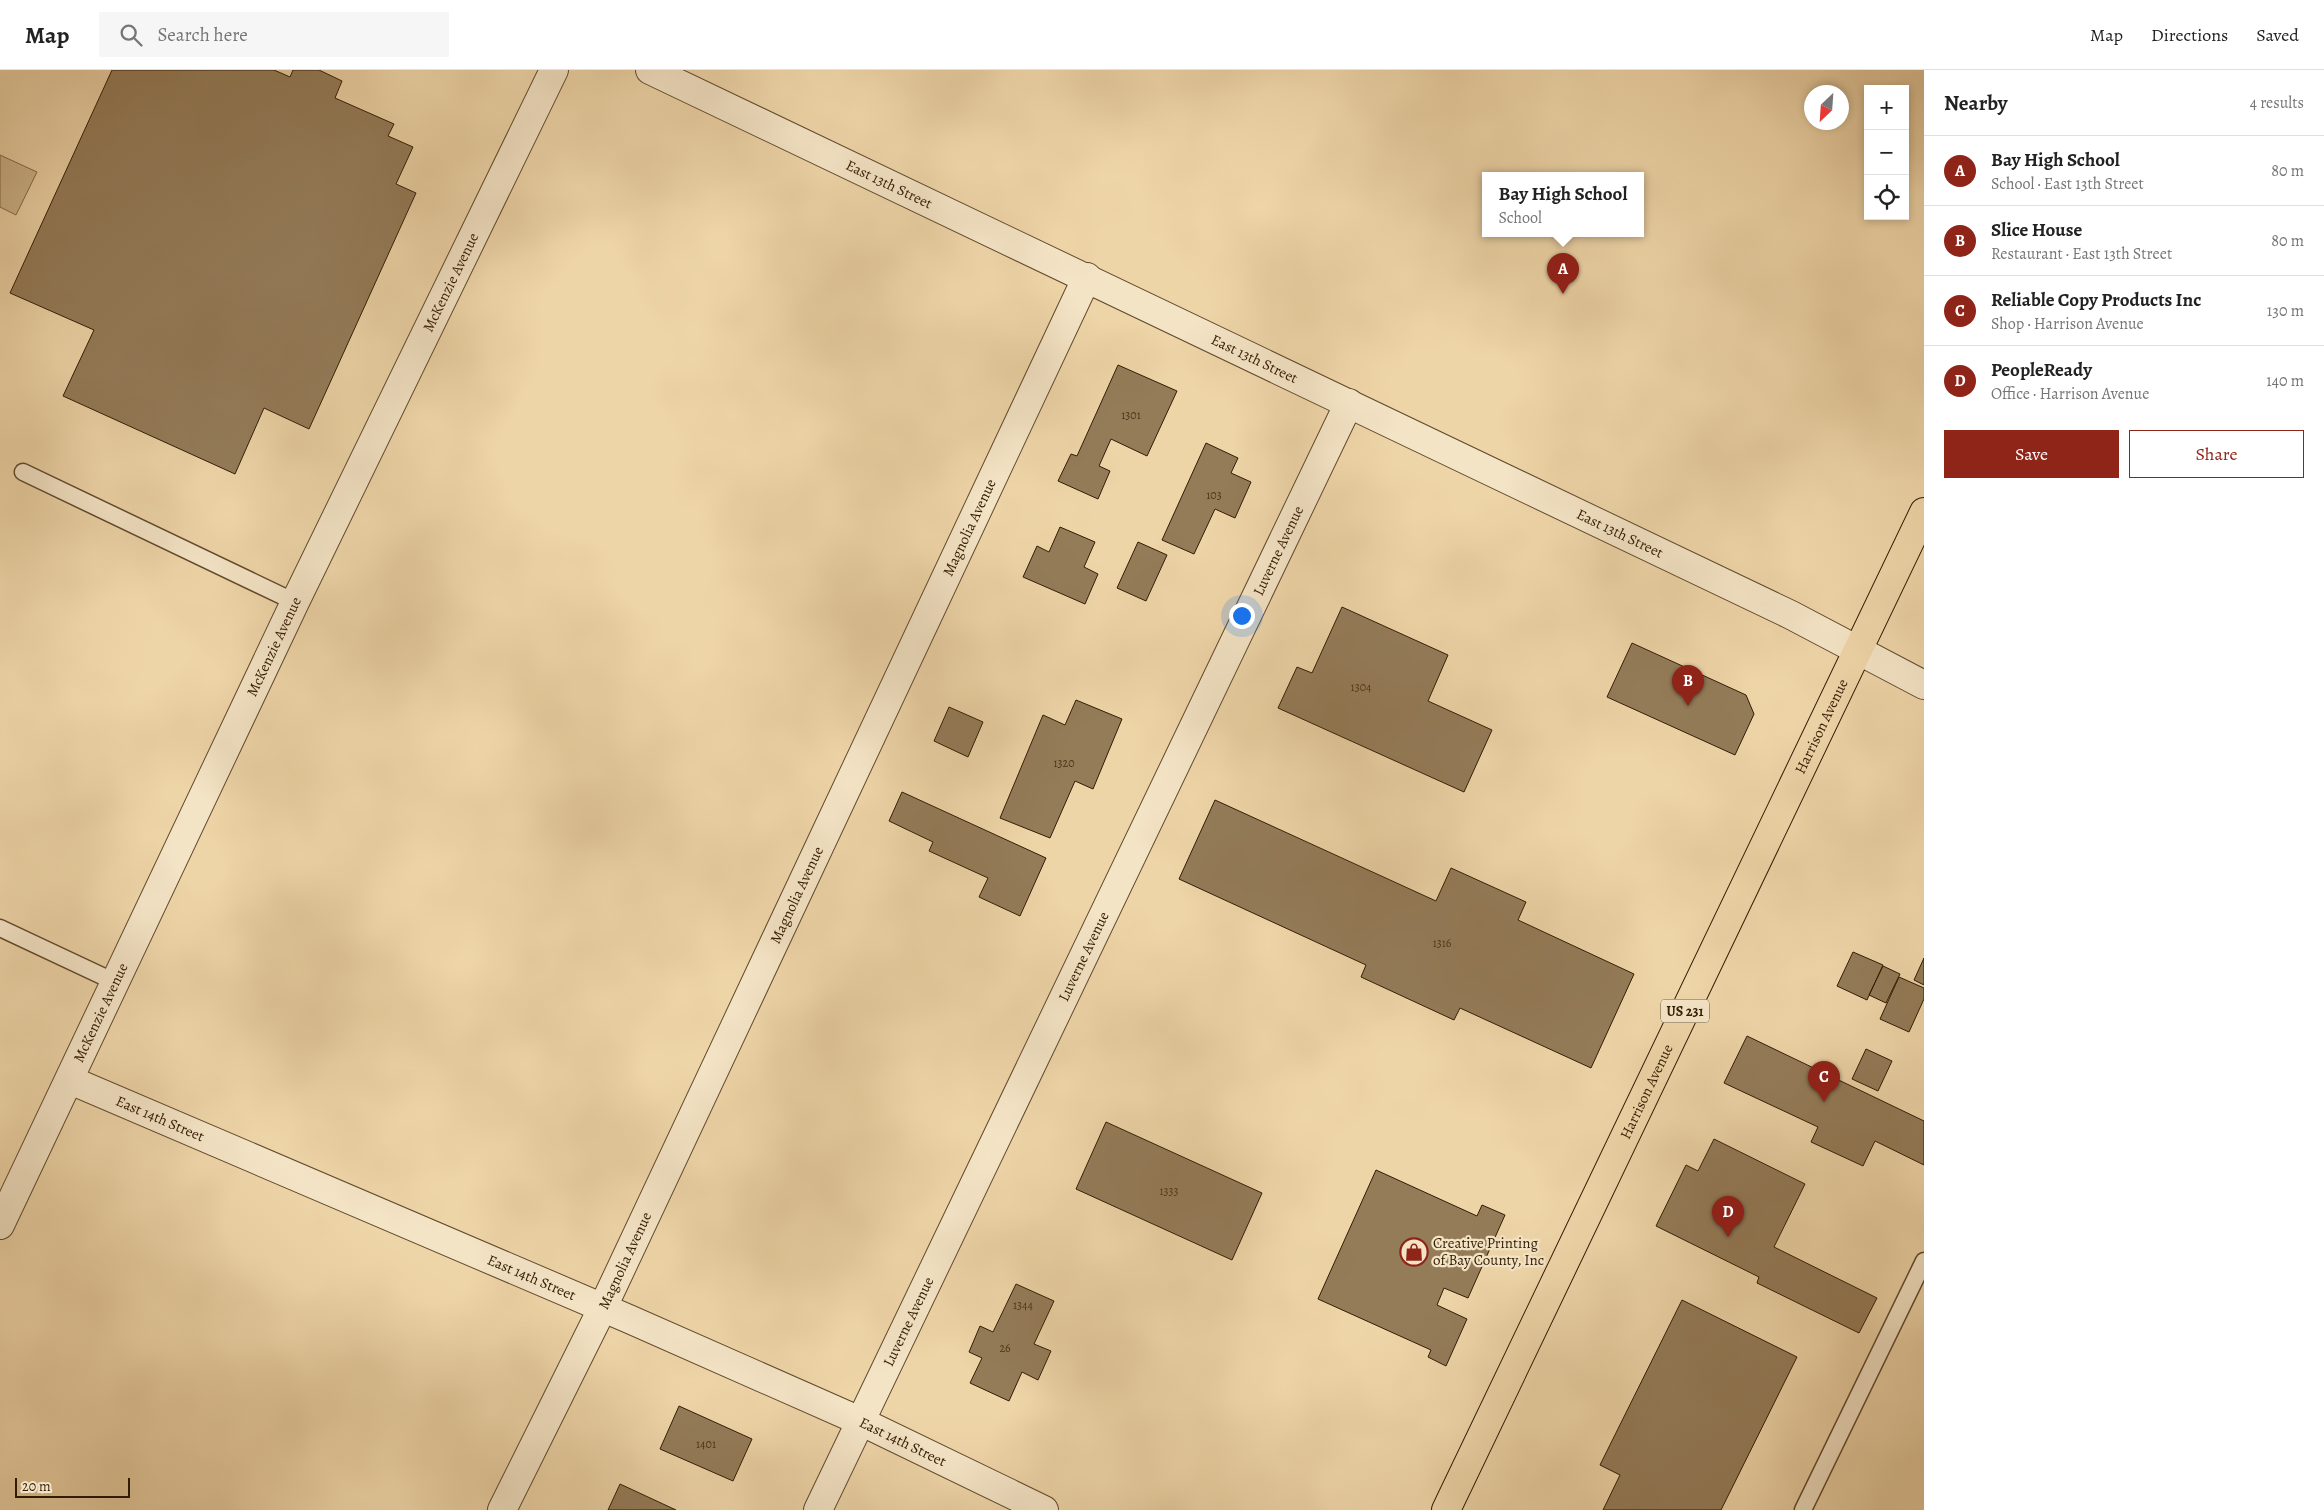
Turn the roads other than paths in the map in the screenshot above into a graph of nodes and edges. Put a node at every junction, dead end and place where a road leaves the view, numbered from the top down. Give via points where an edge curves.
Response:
1 (554, 70) edge
2 (650, 70) edge
3 (1087, 277) junction
4 (1349, 403) junction
5 (23, 472) dead end
6 (1924, 512) edge
7 (295, 602) junction
8 (1858, 651) junction
9 (1924, 685) edge
10 (0, 928) edge
11 (115, 982) junction
12 (70, 1080) junction
13 (0, 1225) edge
14 (1924, 1261) edge
15 (603, 1308) junction
16 (860, 1421) junction
17 (502, 1510) edge
18 (818, 1510) edge
19 (1044, 1510) edge
20 (1446, 1510) edge
21 (1803, 1510) edge

1 - 7 street, McKenzie Avenue
2 - 3 street, East 13th Street
3 - 4 street, East 13th Street
3 - 15 street, Magnolia Avenue
4 - 8 street, East 13th Street via 1791,615
4 - 16 street, Luverne Avenue
5 - 7 lane
6 - 8 main road, Harrison Avenue / US 231
7 - 11 street, McKenzie Avenue
8 - 9 street, East 13th Street
8 - 20 main road, Harrison Avenue / US 231
10 - 11 lane
11 - 12 street, McKenzie Avenue
12 - 13 street, McKenzie Avenue
12 - 15 street, East 14th Street
14 - 21 lane
15 - 16 street, East 14th Street
15 - 17 street, Magnolia Avenue
16 - 18 street, Luverne Avenue
16 - 19 street, East 14th Street

